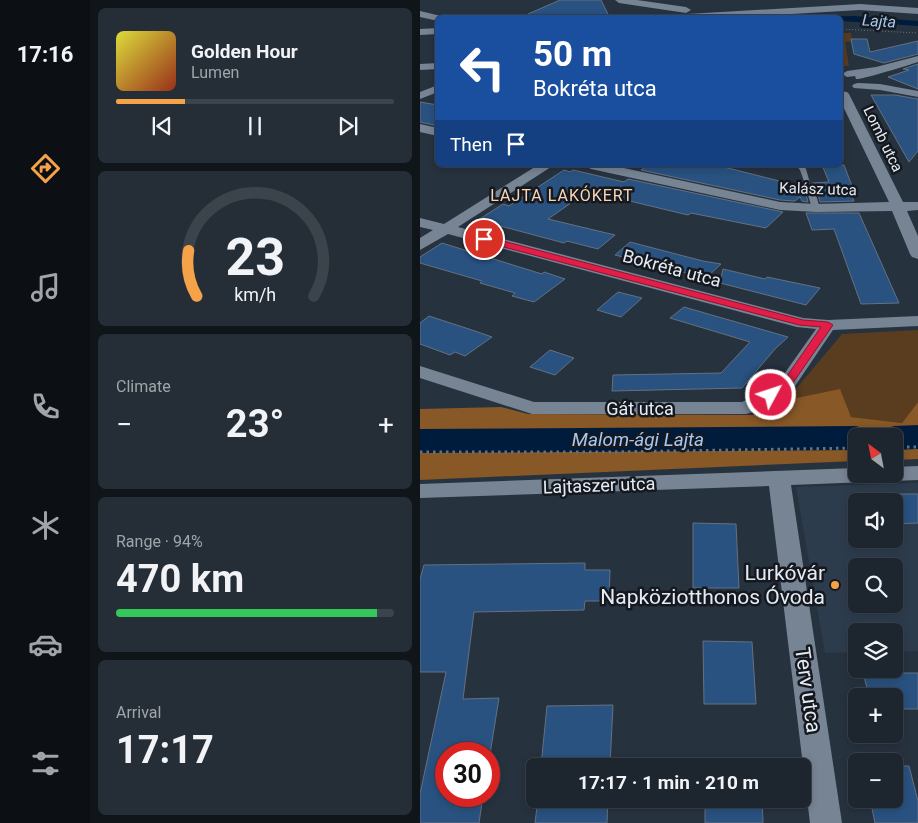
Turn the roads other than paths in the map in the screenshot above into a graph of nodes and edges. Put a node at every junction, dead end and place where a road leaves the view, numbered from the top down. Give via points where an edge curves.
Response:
1 (619, 0) edge
2 (870, 0) edge
3 (768, 4) dead end
4 (860, 7) junction
5 (918, 11) edge
6 (758, 12) junction
7 (420, 14) edge
8 (715, 14) junction
9 (704, 15) edge
10 (435, 17) edge
11 (435, 31) edge
12 (420, 32) edge
13 (918, 59) edge
14 (420, 66) edge
15 (435, 66) edge
16 (876, 70) junction
17 (844, 74) edge
18 (851, 86) edge
19 (435, 89) edge
20 (918, 94) edge
21 (420, 96) edge
22 (843, 126) edge
23 (859, 126) junction
24 (420, 128) edge
25 (435, 131) edge
26 (544, 167) edge
27 (600, 167) edge
28 (801, 167) edge
29 (808, 183) dead end
30 (918, 206) edge
31 (898, 207) junction
32 (420, 222) edge
33 (447, 229) junction
34 (420, 245) edge
35 (918, 254) edge
36 (918, 321) edge
37 (828, 325) junction
38 (420, 372) edge
39 (918, 473) edge
40 (779, 479) junction
41 (420, 491) edge
42 (826, 823) edge

1 - 8 street
2 - 4 street
3 - 6 street
4 - 5 street
4 - 6 street
6 - 8 street
7 - 10 street
8 - 9 street
11 - 12 street
13 - 16 street
14 - 15 street
16 - 17 street
16 - 18 street
17 - 18 street
18 - 20 street
18 - 23 street, Lomb utca
19 - 21 street
22 - 23 street
23 - 31 street, Lomb utca
24 - 25 street
26 - 33 street
27 - 31 street, Kalász utca via 780,206 814,202
28 - 29 lane
30 - 31 street, Kalász utca
31 - 35 street, Lomb utca
32 - 33 street, Bokréta utca
33 - 34 street
33 - 37 street, Bokréta utca via 803,323
36 - 37 street, Bokréta utca
37 - 38 street, Gát utca via 784,388 746,408 532,408
39 - 40 street, Lajtaszer utca
40 - 41 street, Lajtaszer utca
40 - 42 street, Terv utca

